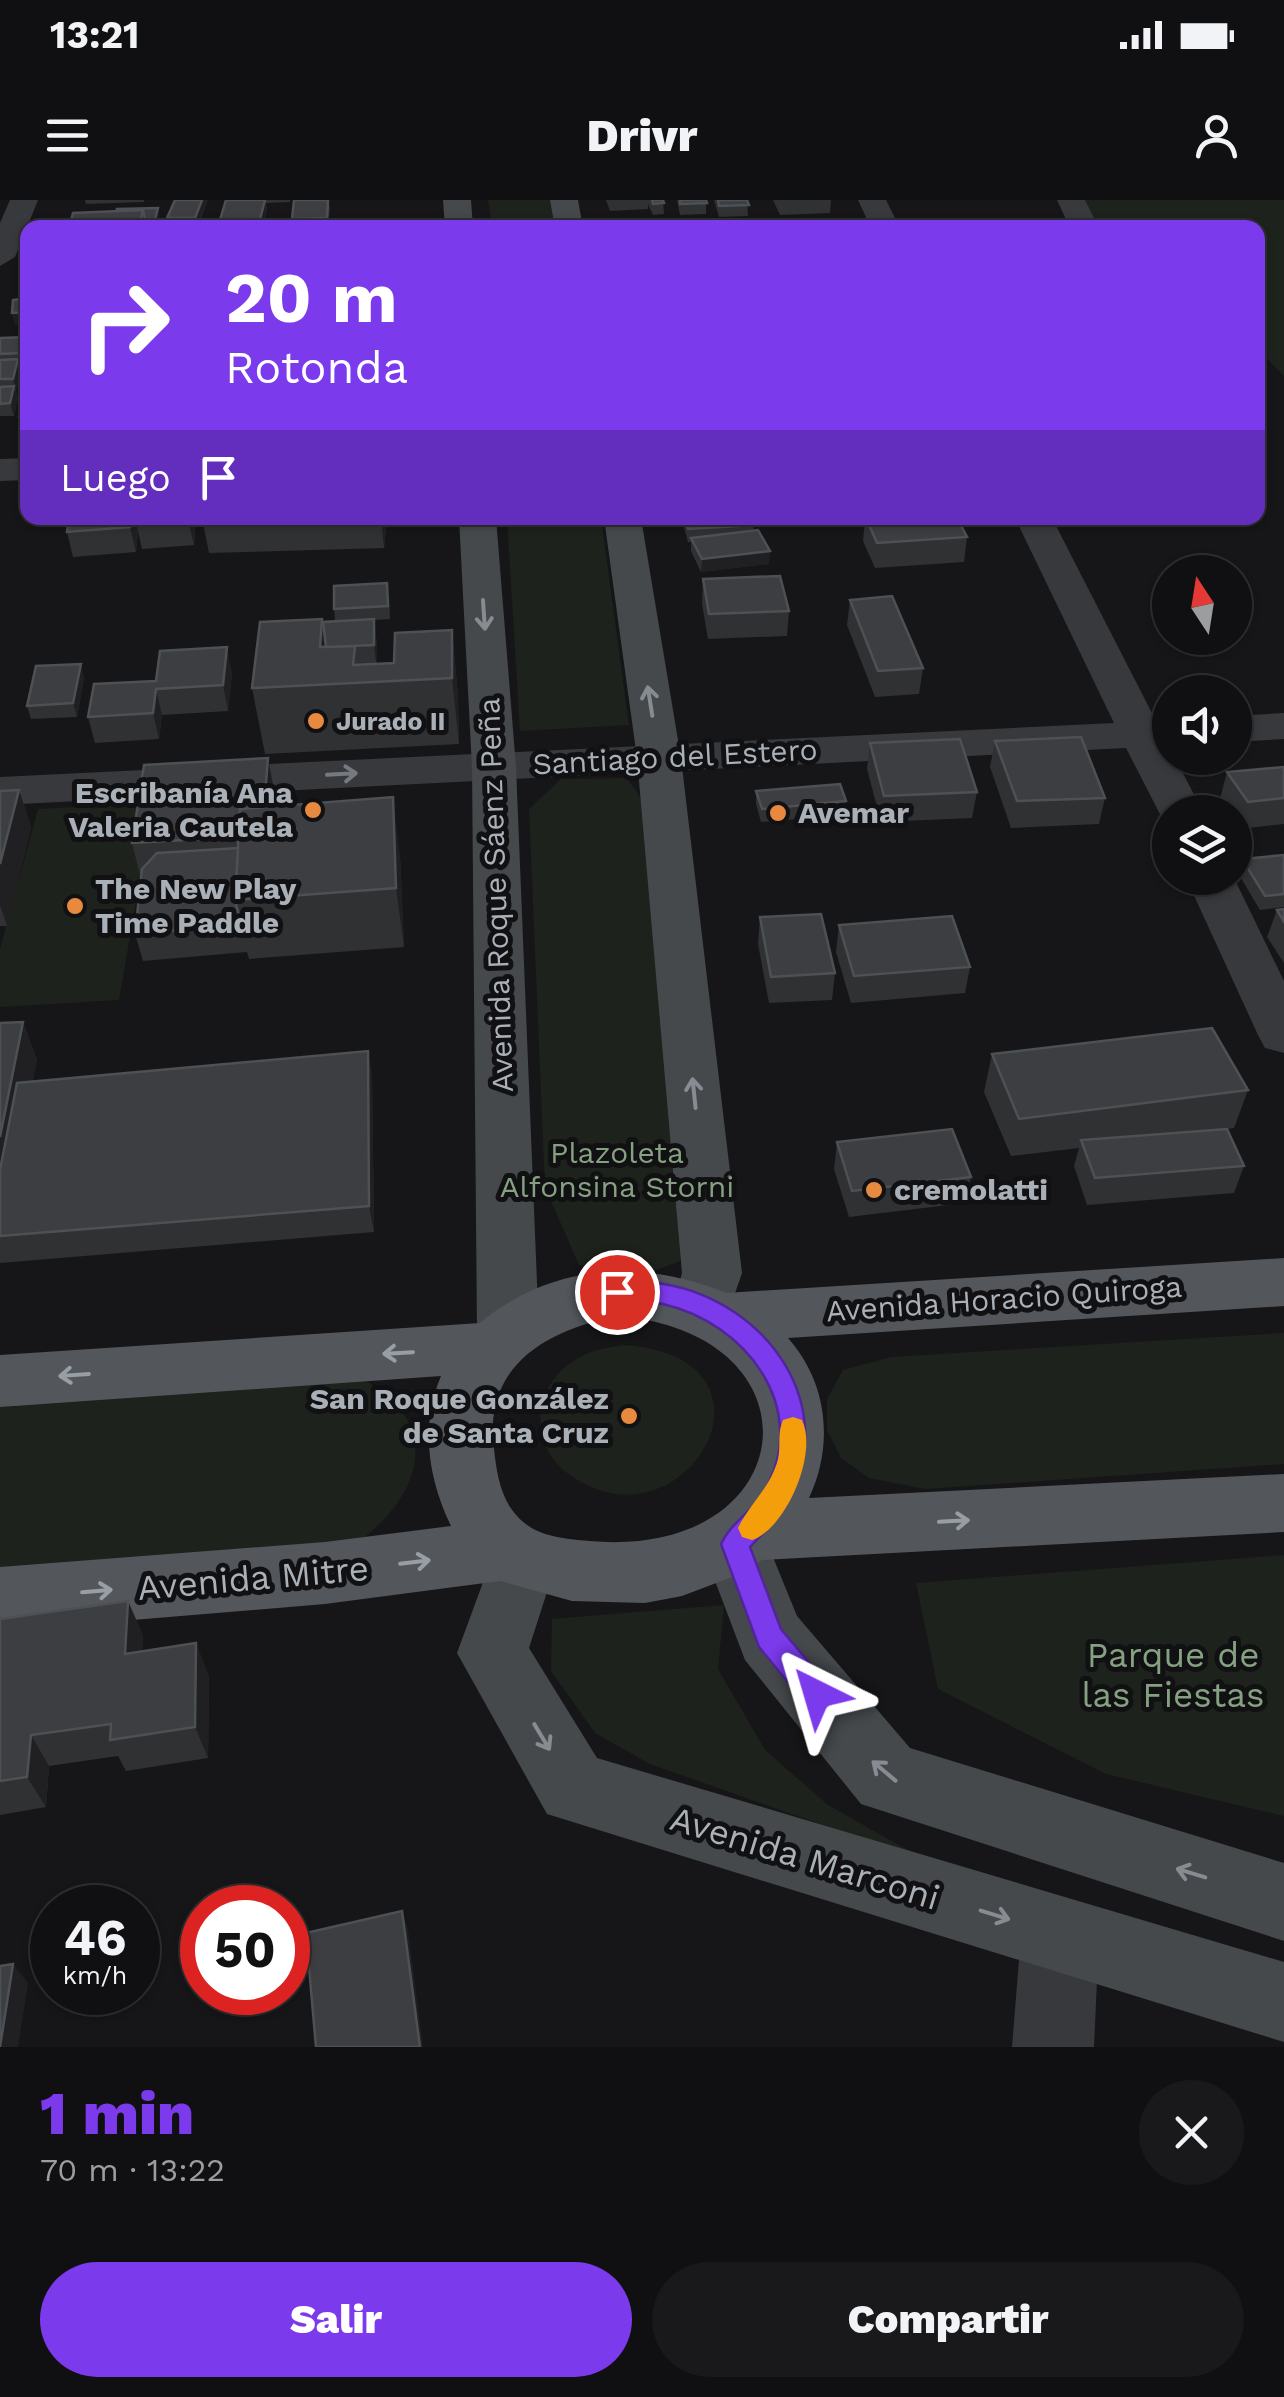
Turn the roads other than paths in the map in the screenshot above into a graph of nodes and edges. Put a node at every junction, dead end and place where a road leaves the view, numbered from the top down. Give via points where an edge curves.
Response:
1 (24, 200) edge
2 (0, 259) edge
3 (478, 525) edge
4 (623, 525) edge
5 (1038, 525) edge
6 (1152, 725) edge
7 (1284, 726) edge
8 (1252, 728) edge
9 (1152, 734) edge
10 (659, 758) junction
11 (494, 767) junction
12 (0, 791) edge
13 (1218, 895) edge
14 (1284, 1035) edge
15 (1284, 1282) edge
16 (714, 1313) junction
17 (501, 1339) junction
18 (0, 1380) edge
19 (1284, 1503) edge
20 (742, 1538) junction
21 (515, 1554) junction
22 (0, 1599) edge
23 (1284, 1902) edge
24 (1060, 1935) junction
25 (1284, 2002) edge
26 (1054, 2047) edge

1 - 2 street
3 -> 11 main road, Avenida Roque Sáenz Peña
10 -> 4 main road
5 - 6 street
7 - 8 street
9 - 10 street, Santiago del Estero
10 - 11 street, Santiago del Estero
16 -> 10 main road
12 -> 11 street, Santiago del Estero
11 - 17 main road, Avenida Roque Sáenz Peña
13 - 14 street
15 - 16 main road, Avenida Horacio Quiroga
16 - 17 main road via 664,1294 617,1292 571,1300
16 - 20 main road via 748,1334 778,1369 793,1412 792,1457 774,1500
17 -> 18 main road
17 - 21 main road via 471,1382 459,1422 462,1464 476,1505
20 -> 19 main road
20 - 21 main road via 699,1562 652,1574 601,1575
23 -> 20 main road via 887,1778 770,1638
22 -> 21 main road, Avenida Mitre
21 -> 24 main road, Avenida Marconi via 492,1653 573,1788
24 - 25 main road, Avenida Marconi
24 - 26 street

